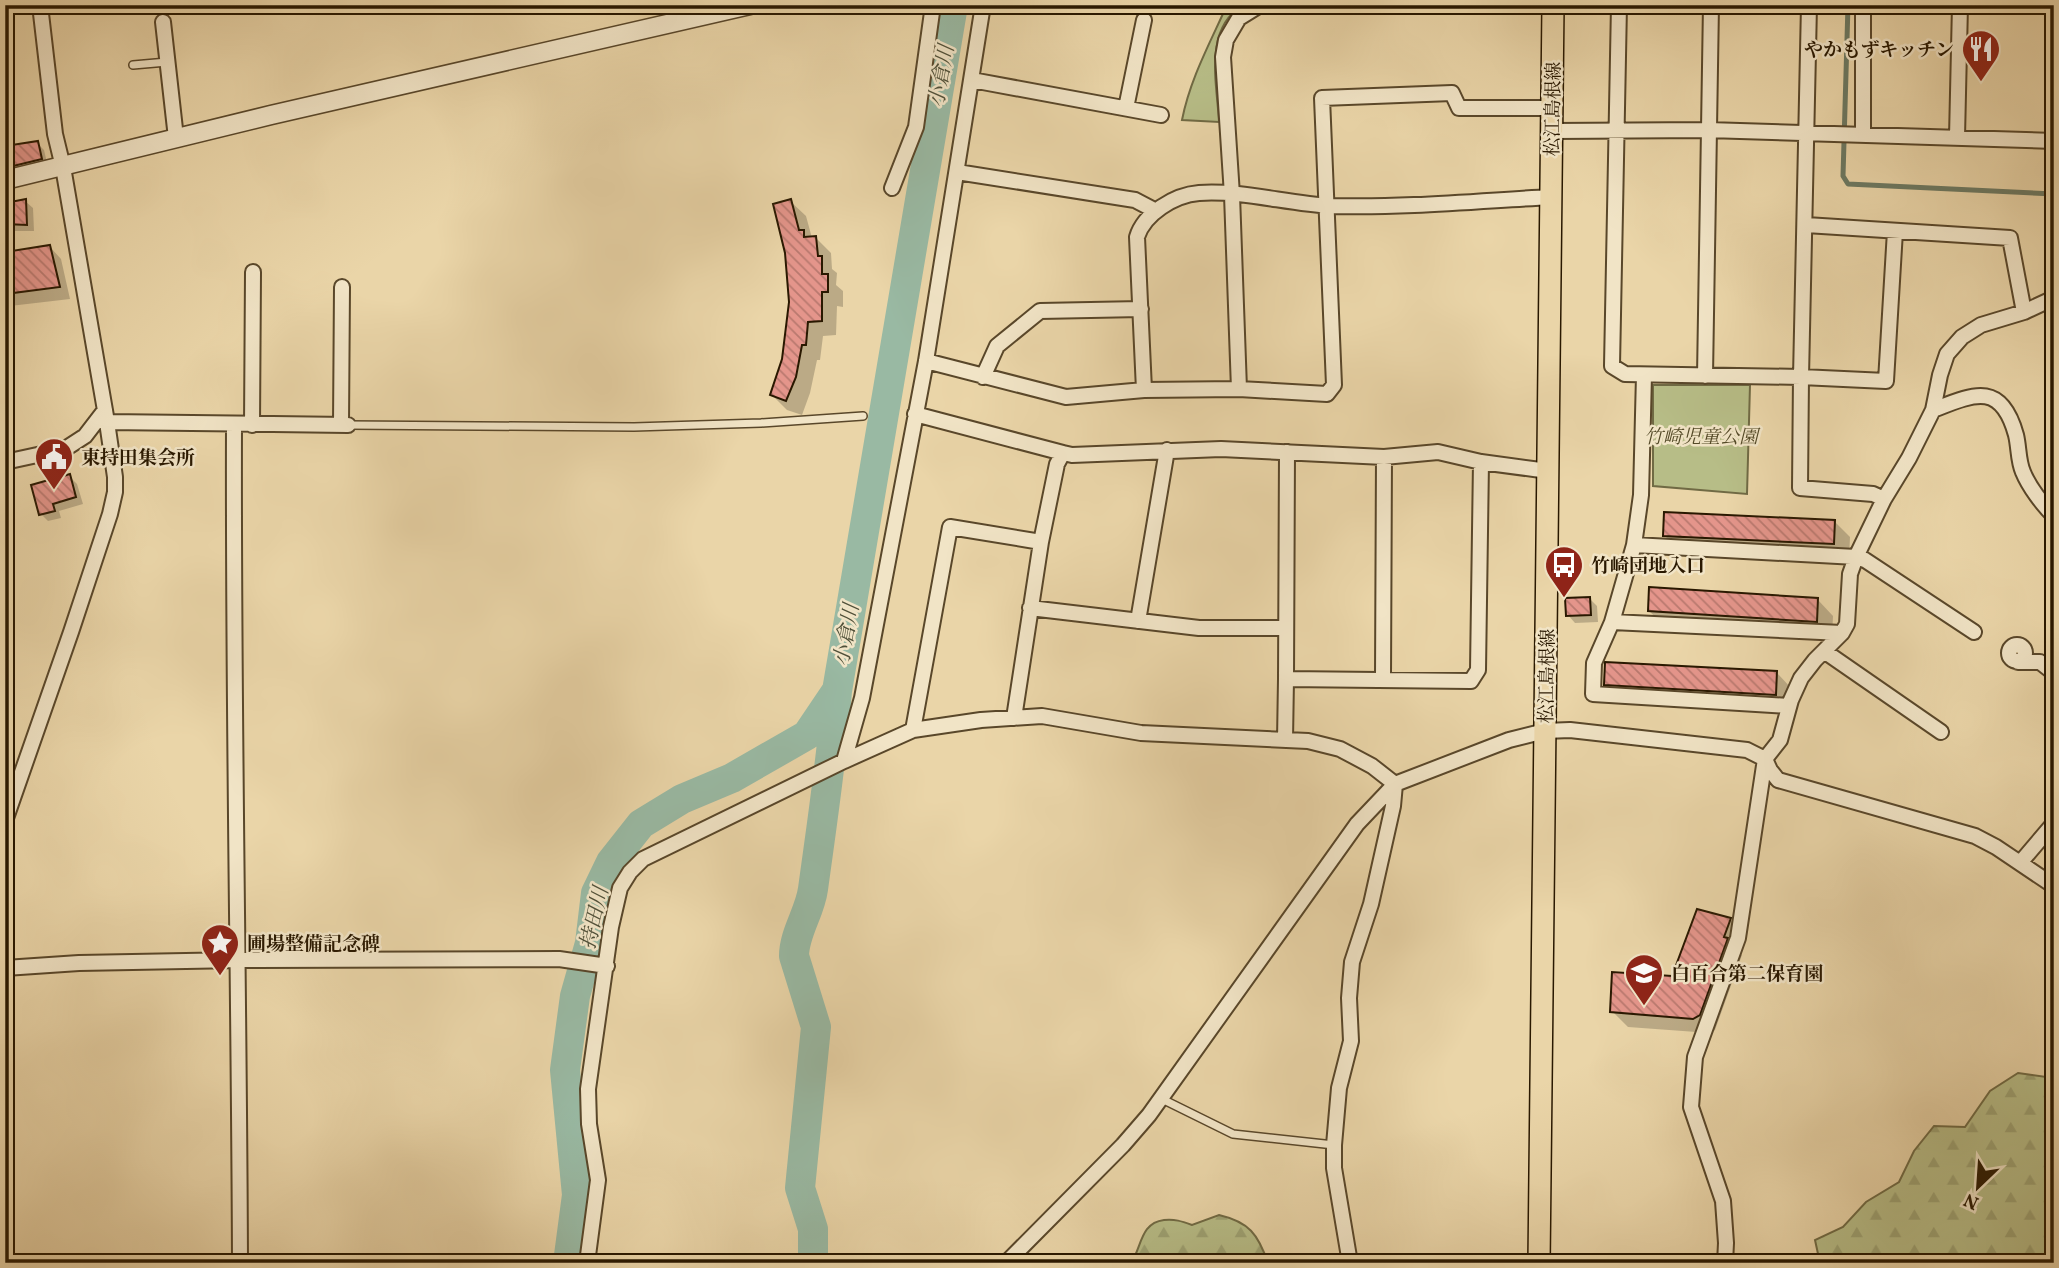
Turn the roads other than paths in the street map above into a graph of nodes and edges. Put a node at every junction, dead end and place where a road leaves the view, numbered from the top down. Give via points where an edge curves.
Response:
1 (40, 5) edge
2 (750, 5) edge
3 (933, 5) edge
4 (983, 5) edge
5 (1260, 5) edge
6 (1553, 5) edge
7 (1619, 5) edge
8 (1711, 5) edge
9 (1809, 5) edge
10 (1863, 5) edge
11 (1959, 5) edge
12 (1144, 20) dead end
13 (163, 22) dead end
14 (167, 62) junction
15 (133, 65) dead end
16 (972, 80) junction
17 (1126, 108) junction
18 (1553, 108) junction
19 (1161, 114) dead end
20 (1616, 129) junction
21 (1707, 130) junction
22 (1553, 131) junction
23 (1805, 133) junction
24 (1863, 134) junction
25 (176, 138) junction
26 (1957, 138) junction
27 (2054, 141) edge
28 (63, 167) junction
29 (957, 172) junction
30 (5, 180) edge
31 (892, 188) dead end
32 (1232, 195) junction
33 (1551, 197) junction
34 (1329, 206) junction
35 (1156, 211) junction
36 (1806, 225) junction
37 (1895, 231) junction
38 (253, 272) dead end
39 (342, 287) dead end
40 (2054, 298) edge
41 (1141, 309) junction
42 (2024, 312) junction
43 (926, 361) junction
44 (1644, 375) junction
45 (1705, 376) junction
46 (983, 377) junction
47 (1801, 377) junction
48 (1239, 389) junction
49 (1144, 390) junction
50 (1933, 410) junction
51 (915, 414) junction
52 (106, 416) junction
53 (863, 416) dead end
54 (234, 424) junction
55 (344, 424) junction
56 (252, 425) junction
57 (1167, 450) junction
58 (1287, 452) junction
59 (1063, 453) junction
60 (1384, 457) junction
61 (5, 462) edge
62 (1480, 462) junction
63 (1548, 471) junction
64 (1884, 499) junction
65 (2054, 516) edge
66 (1041, 542) junction
67 (1634, 545) junction
68 (1856, 557) junction
69 (1030, 608) junction
70 (1138, 621) junction
71 (1612, 622) junction
72 (1286, 628) junction
73 (1974, 632) dead end
74 (1842, 633) junction
75 (1824, 652) junction
76 (2018, 662) dead end
77 (2054, 673) edge
78 (1286, 679) junction
79 (1382, 679) junction
80 (1789, 706) junction
81 (1014, 718) junction
82 (913, 730) junction
83 (1545, 731) junction
84 (1941, 732) dead end
85 (1285, 740) junction
86 (1765, 759) junction
87 (841, 762) junction
88 (1395, 784) junction
89 (5, 821) edge
90 (2054, 823) edge
91 (2020, 863) junction
92 (2054, 886) edge
93 (239, 960) junction
94 (604, 966) junction
95 (5, 968) edge
96 (1162, 1099) junction
97 (1334, 1145) junction
98 (240, 1263) edge
99 (587, 1263) edge
100 (1006, 1263) edge
101 (1350, 1263) edge
102 (1539, 1263) edge
103 (1725, 1263) edge

1 - 28 street
2 - 25 street
3 - 31 street via 916,127
4 - 16 street
5 - 32 street via 1239,18 1226,40 1223,57
6 - 18 main road, 松江島根線
7 - 20 street
8 - 21 street
9 - 23 street
10 - 24 street
11 - 26 street
12 - 17 street
13 - 14 street
14 - 15 lane
14 - 25 street
16 - 17 street
16 - 29 street
17 - 19 street
18 - 22 main road, 松江島根線
18 - 34 street via 1459,107 1452,93 1322,98
20 - 21 street
20 - 22 street
20 - 44 street via 1612,366 1625,374
21 - 23 street
21 - 45 street
22 - 33 main road, 松江島根線
23 - 24 street
23 - 36 street
24 - 26 street
25 - 28 street
26 - 27 street
28 - 30 street
28 - 52 street
29 - 35 street via 1135,200
29 - 43 street
32 - 34 street
32 - 35 street via 1197,193
32 - 48 street
33 - 34 street
33 - 63 main road, 松江島根線
34 - 48 street via 1335,385 1327,394
35 - 41 street via 1141,225 1137,237
36 - 37 street
36 - 47 street
37 - 42 street via 2010,238
37 - 47 street via 1886,380
38 - 56 street
39 - 55 street
40 - 42 street
41 - 46 street via 1040,312 997,346
41 - 49 street
42 - 50 street via 1962,337 1947,354
43 - 46 street
43 - 51 street
44 - 45 street
44 - 67 street via 1641,495
45 - 47 street
46 - 49 street via 1066,397
47 - 64 street via 1800,488 1873,494
48 - 49 street
50 - 64 street
50 - 65 street via 1970,395 1990,397 2006,407 2023,472
51 - 59 street
51 - 87 street via 862,698
52 - 54 street
52 - 61 street via 65,449
52 - 89 street via 115,477 110,514
53 - 55 lane via 634,427
54 - 56 street
54 - 93 street
55 - 56 street
57 - 58 street
57 - 59 street
57 - 70 street
58 - 60 street
58 - 72 street
59 - 66 street
60 - 62 street via 1438,452
60 - 79 street
62 - 63 street
62 - 79 street via 1478,670 1471,681
63 - 83 main road, 松江島根線
64 - 68 street
66 - 69 street
66 - 82 street via 950,527
67 - 68 street
67 - 71 street
68 - 73 street
68 - 74 street via 1850,574 1849,615
69 - 70 street
69 - 81 street
70 - 72 street via 1199,628
71 - 74 street
71 - 80 street via 1594,663 1593,694
72 - 78 street
74 - 75 street
75 - 80 street via 1801,678
75 - 84 street
76 - 77 street via 2040,662
78 - 79 street
78 - 85 street
80 - 86 street via 1780,740
81 - 82 street
81 - 85 street via 1042,716 1141,733
82 - 87 street
83 - 86 street via 1747,750
83 - 88 street via 1509,740
83 - 102 main road, 松江島根線
85 - 88 street via 1340,749
86 - 91 street via 1778,780 1958,830
86 - 103 street via 1738,938 1695,1057 1691,1107 1723,1201
87 - 94 street via 643,859 620,888
88 - 96 street via 1357,824
88 - 97 street via 1371,904 1352,962 1351,1041 1339,1088
90 - 91 street
91 - 92 street
93 - 94 street via 564,960
93 - 95 street
93 - 98 street
94 - 99 street via 588,1089 598,1180
96 - 97 lane via 1233,1135
96 - 100 street
97 - 101 street

